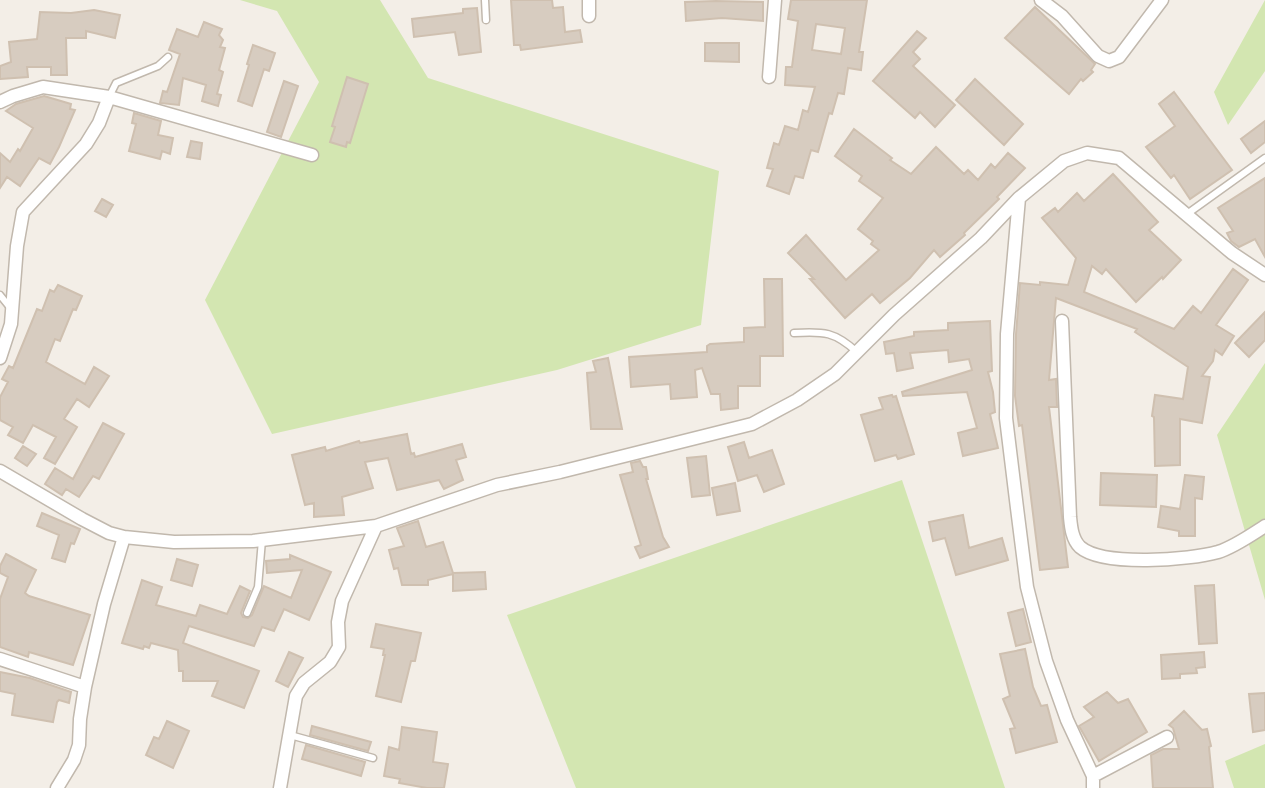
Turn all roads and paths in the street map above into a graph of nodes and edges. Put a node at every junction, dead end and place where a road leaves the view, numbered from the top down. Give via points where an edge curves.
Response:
1 (485, 0) edge
2 (589, 0) edge
3 (775, 0) edge
4 (1041, 0) edge
5 (1162, 0) edge
6 (589, 16) dead end
7 (486, 20) dead end
8 (168, 57) dead end
9 (769, 77) dead end
10 (109, 97) junction
11 (0, 102) edge
12 (312, 155) dead end
13 (1265, 158) edge
14 (1018, 198) junction
15 (1186, 214) junction
16 (1265, 275) edge
17 (0, 295) edge
18 (13, 311) junction
19 (1062, 321) dead end
20 (794, 333) dead end
21 (857, 352) junction
22 (0, 358) edge
23 (0, 471) edge
24 (376, 526) junction
25 (1265, 526) edge
26 (124, 537) junction
27 (262, 540) junction
28 (247, 613) dead end
29 (0, 659) edge
30 (85, 687) junction
31 (288, 734) junction
32 (1167, 737) dead end
33 (373, 758) dead end
34 (1093, 782) edge
35 (57, 788) edge
36 (280, 788) edge

1 - 7 lane
2 - 6 street
3 - 9 street
4 - 5 street via 1110,61 1119,57
8 - 10 lane via 158,66 116,83
10 - 11 street via 43,87
10 - 12 street
10 - 18 street via 86,144 23,212
13 - 15 lane
14 - 15 street via 1064,161 1096,153 1119,158
14 - 21 street
14 - 34 street via 1007,334 1006,418 1015,496 1027,587 1046,661
15 - 16 street
17 - 18 lane
18 - 22 street
19 - 25 street via 1070,517 1078,544 1123,559 1190,557 1220,551
20 - 21 lane via 832,334
21 - 24 street via 835,374 752,424 497,485
23 - 26 street via 82,519
24 - 27 street
24 - 31 street via 342,601 339,647 296,696
26 - 27 street via 174,542
26 - 30 street
27 - 28 lane via 258,587
29 - 30 street
30 - 35 street via 79,745
31 - 33 lane
31 - 36 street
32 - 34 street

